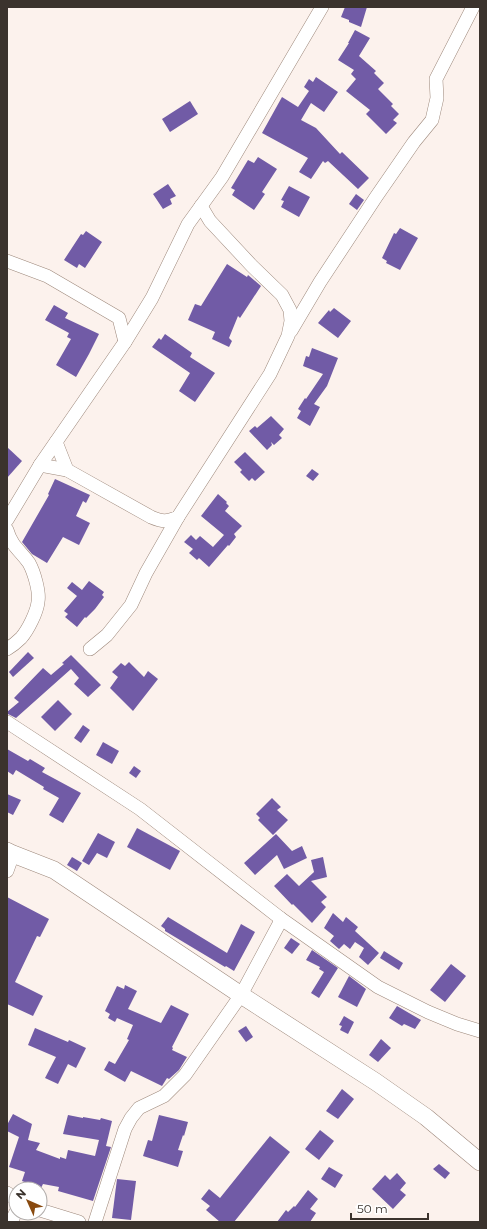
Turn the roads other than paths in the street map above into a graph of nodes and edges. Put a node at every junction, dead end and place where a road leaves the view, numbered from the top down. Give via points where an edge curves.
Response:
1 (322, 7) edge
2 (473, 7) edge
3 (201, 206) junction
4 (7, 261) edge
5 (142, 314) junction
6 (119, 318) junction
7 (288, 336) junction
8 (125, 342) junction
9 (56, 442) junction
10 (40, 465) junction
11 (67, 470) junction
12 (178, 517) junction
13 (7, 520) edge
14 (7, 530) edge
15 (7, 649) edge
16 (90, 649) dead end
17 (7, 722) edge
18 (10, 853) edge
19 (7, 871) edge
20 (280, 918) junction
21 (241, 995) junction
22 (480, 1031) edge
23 (480, 1162) edge
24 (48, 1212) edge
25 (79, 1222) edge
26 (95, 1222) edge

1 - 3 street via 222,177
2 - 7 street via 436,79 437,98 432,120 376,197
3 - 5 street via 188,224
3 - 7 street via 210,221 282,295 290,310
4 - 6 street via 47,276
5 - 6 street
5 - 8 street
6 - 8 street
7 - 12 street via 270,374
8 - 9 street
9 - 10 street
9 - 11 street
10 - 11 street
10 - 13 street
11 - 12 street via 162,522
12 - 16 street via 131,605 107,635
14 - 15 street via 16,549 29,563 36,580 39,601 22,637
17 - 20 street via 140,809
18 - 19 street
18 - 21 main road via 54,870
20 - 21 street
20 - 22 street via 378,988 428,1012
21 - 23 main road via 376,1082 426,1117
21 - 26 street via 185,1075 164,1096 139,1108 131,1118 125,1129
24 - 25 street

